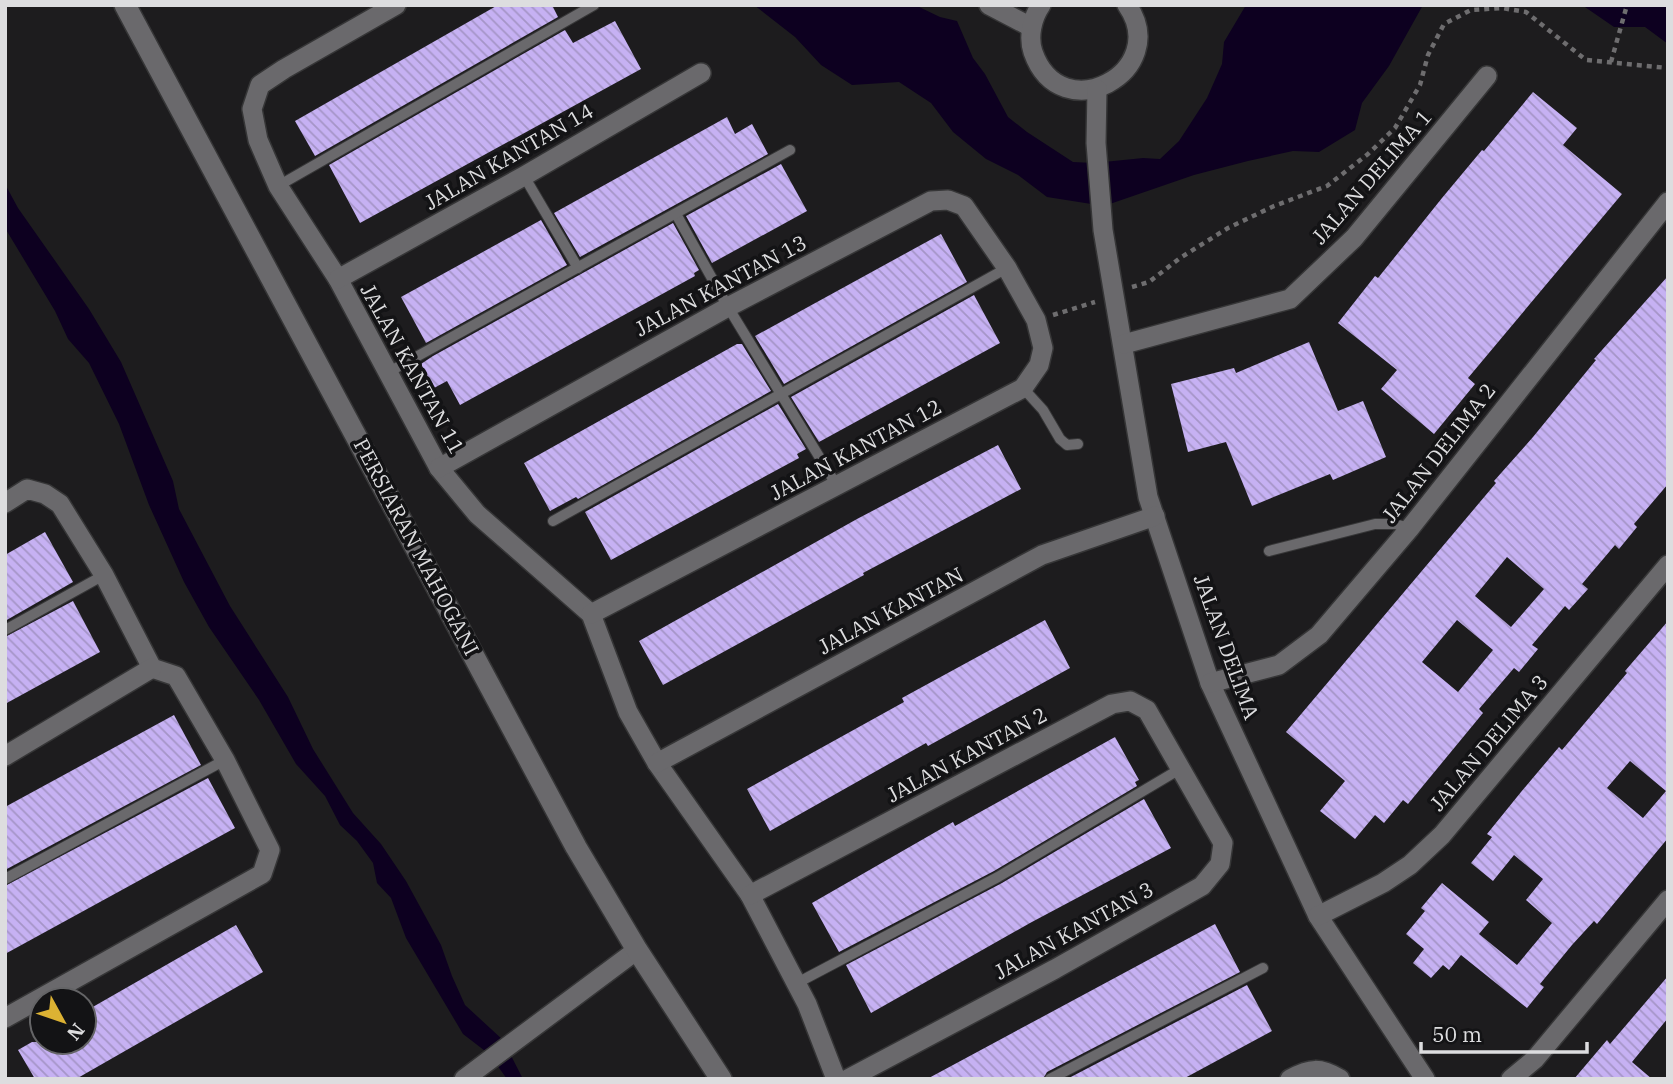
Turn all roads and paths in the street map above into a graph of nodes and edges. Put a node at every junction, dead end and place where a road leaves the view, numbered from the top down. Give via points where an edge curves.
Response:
1 (125, 5) edge
2 (396, 5) edge
3 (593, 5) edge
4 (989, 5) edge
5 (1041, 5) edge
6 (1127, 5) edge
7 (1628, 5) edge
8 (1031, 27) junction
9 (1611, 62) junction
10 (1668, 68) edge
11 (701, 73) dead end
12 (1487, 76) dead end
13 (1097, 89) junction
14 (790, 150) dead end
15 (524, 176) junction
16 (278, 186) junction
17 (1668, 202) edge
18 (676, 214) junction
19 (578, 268) junction
20 (1007, 268) junction
21 (338, 279) junction
22 (1115, 293) junction
23 (727, 307) junction
24 (1036, 320) junction
25 (1124, 344) junction
26 (386, 374) junction
27 (1023, 388) junction
28 (781, 395) junction
29 (1078, 444) dead end
30 (439, 468) junction
31 (836, 486) junction
32 (5, 503) edge
33 (1155, 516) junction
34 (553, 521) dead end
35 (1410, 528) junction
36 (1269, 551) dead end
37 (1668, 565) edge
38 (104, 575) junction
39 (591, 614) junction
40 (5, 630) edge
41 (152, 668) junction
42 (1210, 683) junction
43 (5, 756) edge
44 (225, 760) junction
45 (656, 763) junction
46 (1180, 769) junction
47 (5, 879) edge
48 (750, 895) junction
49 (1668, 900) edge
50 (1318, 916) junction
51 (637, 950) junction
52 (1264, 968) dead end
53 (797, 983) junction
54 (5, 1018) edge
55 (464, 1079) edge
56 (721, 1079) edge
57 (835, 1079) edge
58 (848, 1079) edge
59 (1050, 1079) edge
60 (1290, 1079) edge
61 (1340, 1079) edge
62 (1425, 1079) edge
63 (1511, 1079) edge

1 - 51 main road, PERSIARAN MAHOGANI via 576,847
2 - 16 street, JALAN KANTAN 11 via 260,85 252,109 258,140
3 - 16 lane
4 - 8 street
5 - 8 street
6 - 13 street via 1138,32 1136,50 1128,68
7 - 9 path
8 - 13 street via 1031,45 1048,76 1062,86
9 - 10 path
9 - 22 path via 1586,60 1526,12 1471,10 1444,24 1428,55 1420,85 1395,128 1368,154 1327,186 1228,228 1149,282
11 - 15 street, JALAN KANTAN 14
12 - 25 street, JALAN DELIMA 1 via 1354,238 1290,299
13 - 22 street, JALAN DELIMA via 1103,230
14 - 18 lane
15 - 19 lane
15 - 21 street, JALAN KANTAN 14
16 - 21 street, JALAN KANTAN 11
17 - 35 street, JALAN DELIMA 2
18 - 19 lane
18 - 23 lane
19 - 26 lane
20 - 23 street, JALAN KANTAN 13 via 964,206 948,200 931,201
20 - 24 street
20 - 28 lane
21 - 26 street, JALAN KANTAN 11
22 - 24 path
22 - 25 street, JALAN DELIMA
23 - 28 lane
23 - 30 street, JALAN KANTAN 13
24 - 27 street via 1044,348
25 - 33 street, JALAN DELIMA
26 - 30 street, JALAN KANTAN 11
27 - 29 lane via 1060,439 1067,445
27 - 31 street, JALAN KANTAN 12
28 - 31 lane
28 - 34 lane
30 - 39 street, JALAN KANTAN 11 via 477,514
31 - 39 street, JALAN KANTAN 12
32 - 38 street via 27,489 60,504
33 - 42 street, JALAN DELIMA
33 - 45 street, JALAN KANTAN via 1042,555
35 - 36 lane via 1375,524
35 - 42 street, JALAN DELIMA 2 via 1319,635 1279,665
37 - 50 street, JALAN DELIMA 3 via 1441,835 1383,883
38 - 40 lane
38 - 41 street
39 - 45 street, JALAN KANTAN 11 via 628,712
41 - 43 street
41 - 44 street via 176,676
42 - 50 street, JALAN DELIMA
44 - 47 lane
44 - 54 street via 270,849 262,874
45 - 48 street, JALAN KANTAN 11
46 - 48 street, JALAN KANTAN 2 via 1147,709 1130,701 1112,704
46 - 53 lane via 998,877
46 - 58 street, JALAN KANTAN 3 via 1223,843 1220,864 1202,886
48 - 53 street, JALAN KANTAN 11
49 - 63 street via 1535,1059
50 - 62 street, JALAN DELIMA
51 - 55 street
51 - 56 main road, PERSIARAN MAHOGANI
52 - 59 lane
53 - 57 street, JALAN KANTAN 11
60 - 61 street via 1302,1072 1325,1070

